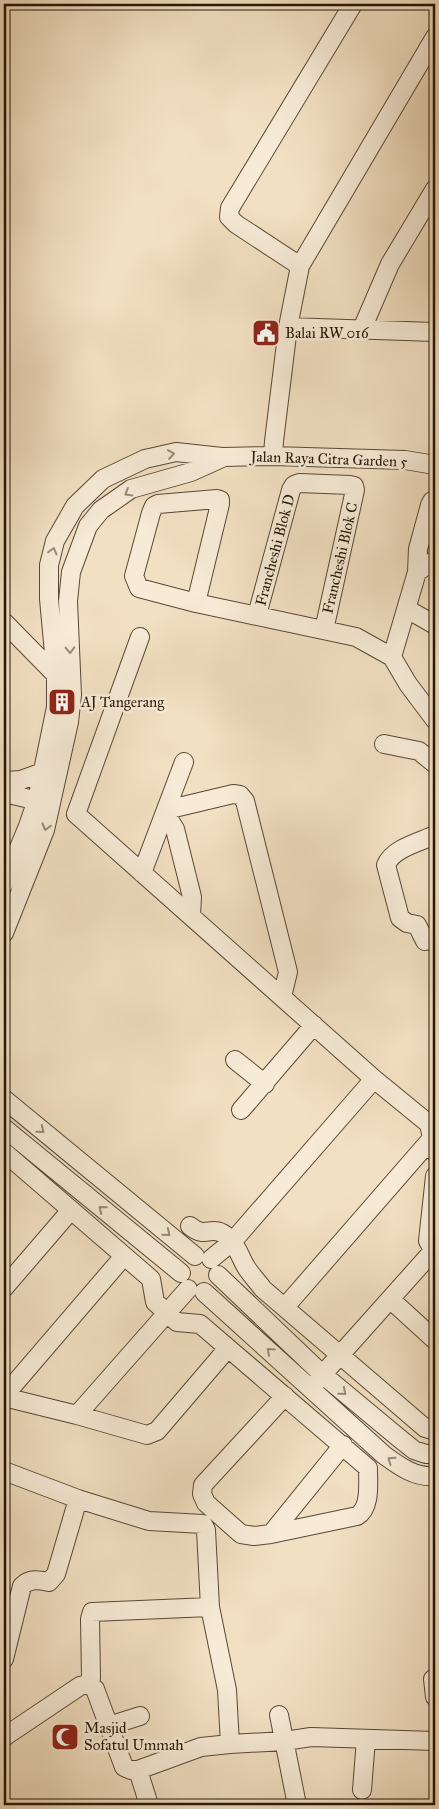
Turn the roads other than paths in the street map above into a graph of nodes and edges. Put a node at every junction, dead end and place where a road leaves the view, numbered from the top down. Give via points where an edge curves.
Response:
1 (353, 4) edge
2 (435, 37) edge
3 (435, 190) edge
4 (300, 266) junction
5 (288, 327) junction
6 (362, 328) junction
7 (435, 332) edge
8 (273, 456) junction
9 (222, 458) junction
10 (435, 465) edge
11 (354, 486) joint
12 (435, 500) edge
13 (435, 560) edge
14 (418, 572) junction
15 (196, 603) junction
16 (407, 609) junction
17 (257, 615) junction
18 (4, 622) edge
19 (435, 625) edge
20 (324, 630) junction
21 (140, 637) dead end
22 (392, 657) junction
23 (63, 676) junction
24 (435, 720) edge
25 (384, 744) dead end
26 (184, 762) dead end
27 (435, 764) edge
28 (43, 772) junction
29 (4, 781) edge
30 (4, 793) edge
31 (44, 802) junction
32 (165, 811) junction
33 (435, 835) edge
34 (142, 873) junction
35 (4, 884) edge
36 (191, 916) junction
37 (4, 933) edge
38 (435, 939) edge
39 (282, 997) junction
40 (314, 1025) junction
41 (235, 1060) dead end
42 (374, 1079) junction
43 (265, 1084) junction
44 (4, 1099) edge
45 (242, 1110) dead end
46 (4, 1128) edge
47 (434, 1145) edge
48 (6, 1160) edge
49 (435, 1176) edge
50 (71, 1210) junction
51 (190, 1226) dead end
52 (233, 1241) junction
53 (434, 1252) edge
54 (124, 1256) junction
55 (208, 1263) junction
56 (191, 1285) junction
57 (4, 1288) edge
58 (390, 1299) junction
59 (285, 1307) junction
60 (166, 1312) junction
61 (435, 1340) edge
62 (228, 1348) junction
63 (341, 1355) junction
64 (322, 1374) junction
65 (310, 1388) junction
66 (285, 1396) junction
67 (4, 1397) edge
68 (77, 1415) junction
69 (435, 1431) edge
70 (343, 1445) junction
71 (435, 1454) edge
72 (4, 1471) edge
73 (435, 1476) edge
74 (78, 1499) junction
75 (271, 1534) junction
76 (210, 1607) junction
77 (4, 1659) edge
78 (88, 1684) junction
79 (279, 1715) dead end
80 (140, 1716) dead end
81 (110, 1729) junction
82 (4, 1737) edge
83 (366, 1739) junction
84 (285, 1741) junction
85 (435, 1741) edge
86 (230, 1744) junction
87 (138, 1770) junction
88 (362, 1790) dead end
89 (148, 1805) edge
90 (297, 1805) edge

1 - 4 street via 230,208 230,217 236,224
2 - 4 street
3 - 6 street via 390,264
4 - 5 street
5 - 6 street
5 - 8 street
6 - 7 street
8 - 9 street, Jalan Raya Citra Garden 5
8 - 10 street, Jalan Raya Citra Garden 5 via 405,460
9 -> 23 street via 192,472 131,489 101,510 88,526 71,572
23 -> 9 street via 48,599 49,565 56,541 75,506 103,479 145,459 176,452
11 - 17 street, Francheshi Blok D via 294,485
11 - 20 street, Francheshi Blok C
12 - 14 street via 430,505 418,549
13 - 14 street
14 - 16 street
15 - 15 street via 220,504 217,499 154,506 134,576 139,588
15 - 17 street
16 - 19 street
16 - 22 street
17 - 20 street
18 - 23 street
20 - 22 street via 356,637
21 - 34 street via 76,814
22 - 24 street
23 - 28 street
23 - 31 street via 72,695 69,722
25 - 27 street via 419,751
26 - 32 street
28 - 29 street via 21,780
28 - 31 street
30 - 31 street
31 - 35 street via 28,826
31 -> 37 street via 45,830
32 - 34 street
32 - 36 street via 175,829 192,897
32 - 39 street via 233,794 240,795 245,802 288,972
33 - 38 street via 402,850 386,865 400,918 417,925 425,940
34 - 36 street
36 - 39 street
39 - 40 street
40 - 42 street
40 - 43 street
41 - 43 street
42 - 47 street via 429,1124
42 - 52 street
43 - 45 street
44 -> 55 street
56 -> 46 street
47 - 59 street
48 - 50 street
49 - 53 street via 428,1241
50 - 54 street
50 - 57 street
51 - 52 street via 198,1232 221,1232
52 - 55 street
52 - 59 street via 247,1269 263,1289
53 - 58 street
54 - 60 street via 151,1280 155,1302
54 - 67 street
55 - 56 street via 185,1262
55 - 56 street via 214,1286
55 - 64 street
56 - 60 street
65 -> 56 street
58 - 61 street
58 - 63 street
59 - 63 street
60 - 62 street via 177,1322 200,1324
60 - 68 street
62 - 66 street
62 - 68 street via 157,1431 150,1435
63 - 64 street
63 - 69 street via 425,1428
64 - 65 street
64 -> 71 street via 414,1450
73 -> 65 street via 425,1477 403,1468 384,1455
66 - 70 street
66 - 75 street via 203,1486 202,1494 206,1503 241,1534
67 - 68 street
70 - 75 street
70 - 75 street via 368,1468 366,1507 362,1513
72 - 74 street
74 - 76 street via 149,1521 203,1524
74 - 77 street via 56,1574 49,1582 37,1579 22,1586
76 - 78 street via 92,1612 91,1678
76 - 86 street via 228,1690
78 - 81 street via 95,1689
78 - 82 street via 80,1686
79 - 84 street
80 - 81 street
81 - 87 street via 124,1766
83 - 84 street via 311,1737
83 - 85 street
83 - 88 street
84 - 86 street
84 - 90 street
86 - 87 street via 201,1747
87 - 89 street

